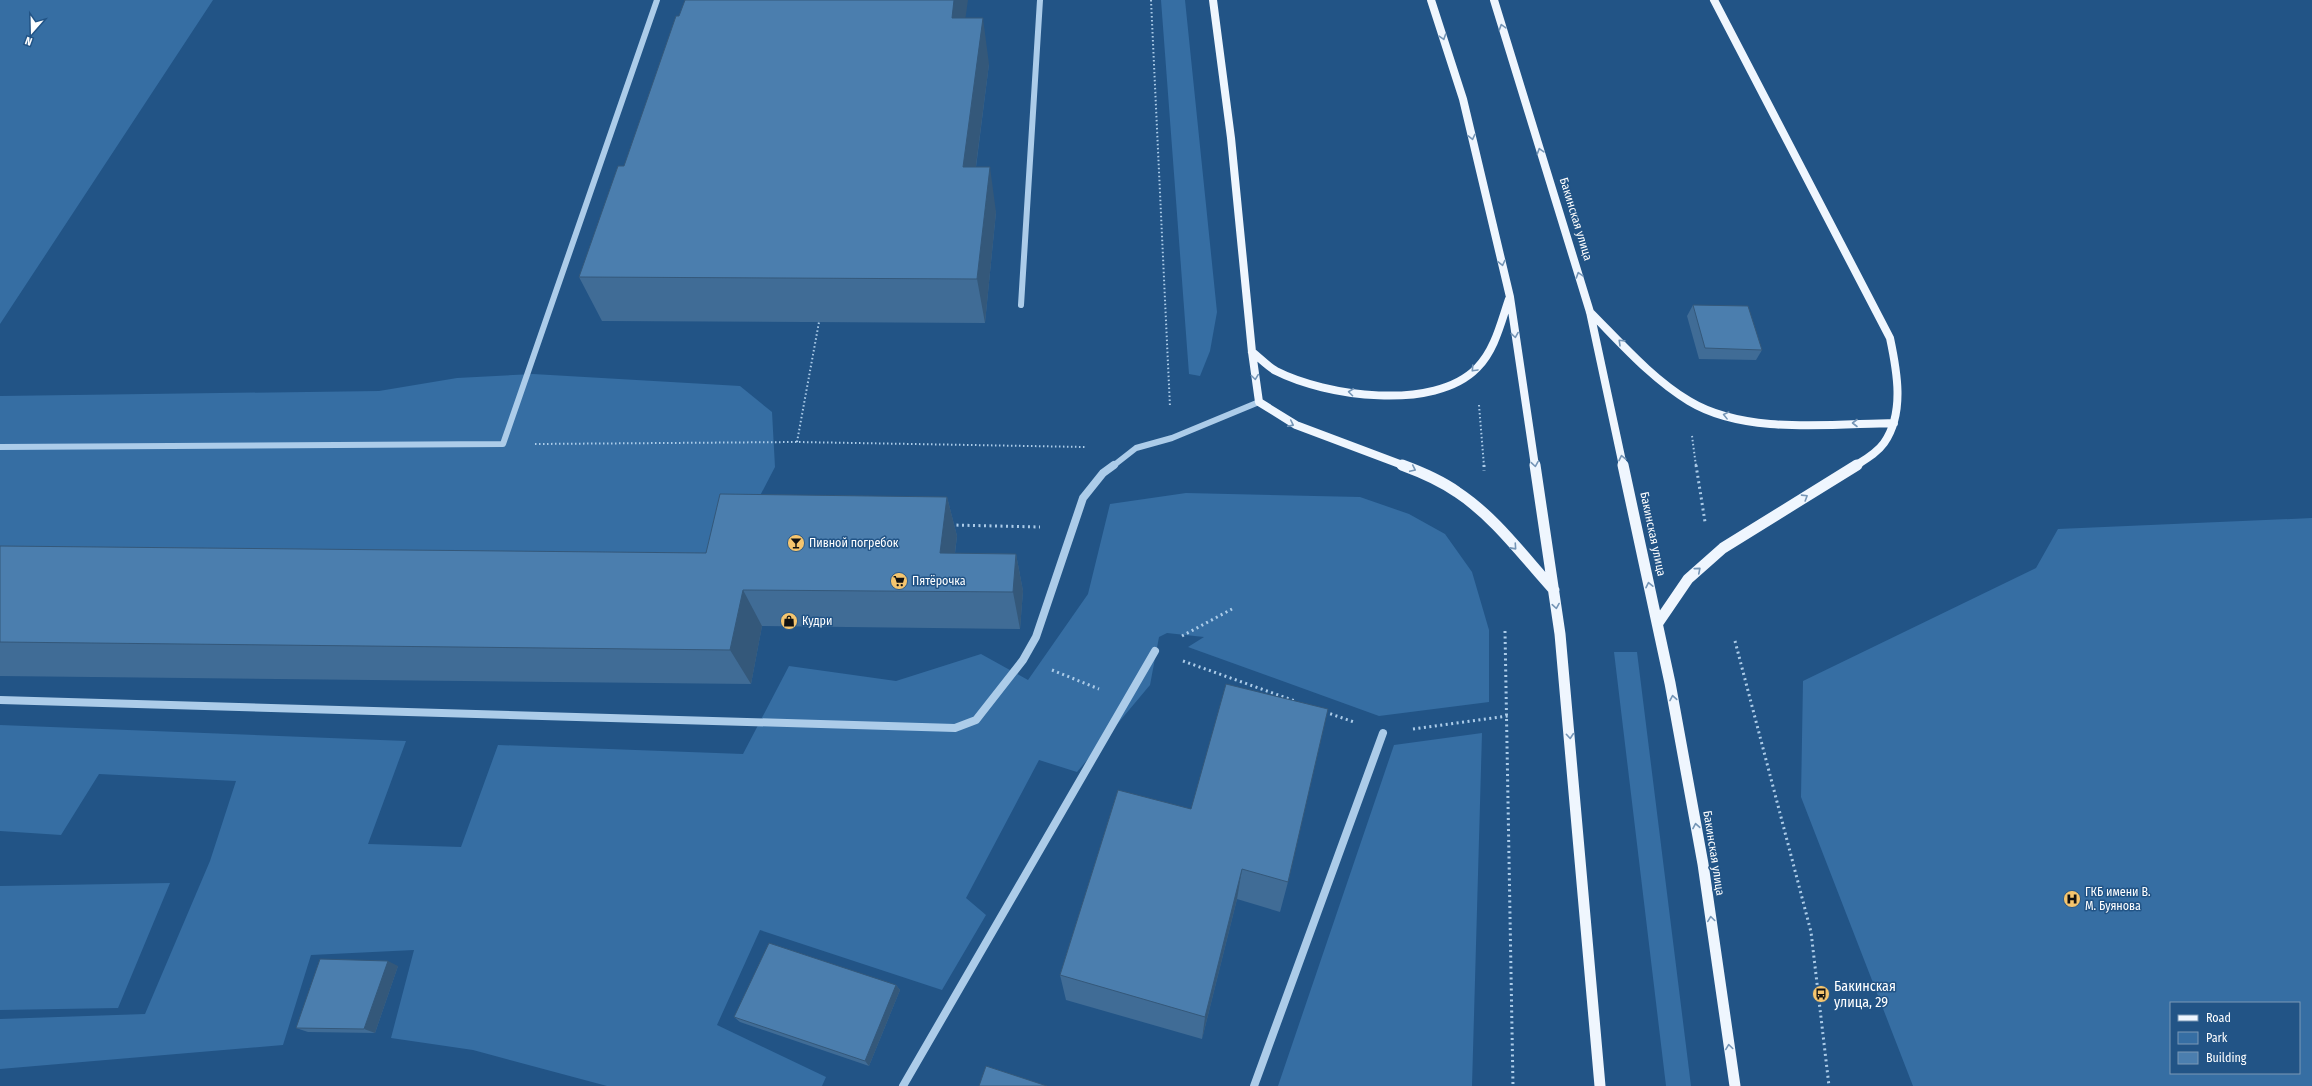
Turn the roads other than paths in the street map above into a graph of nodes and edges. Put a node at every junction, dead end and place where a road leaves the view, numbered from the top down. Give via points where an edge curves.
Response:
1 (657, 0) edge
2 (1040, 0) edge
3 (1213, 0) edge
4 (1431, 0) edge
5 (1494, 0) edge
6 (1714, 0) edge
7 (1510, 297) junction
8 (1021, 305) dead end
9 (1590, 312) junction
10 (1252, 352) junction
11 (1259, 402) junction
12 (1894, 423) junction
13 (0, 447) edge
14 (1554, 590) junction
15 (1658, 623) junction
16 (1155, 651) road end
17 (0, 700) edge
18 (1382, 732) road end
19 (903, 1086) edge
20 (1254, 1086) edge
21 (1600, 1086) edge
22 (1735, 1086) edge

1 - 13 lane via 503,444
2 - 8 lane
3 - 10 main road via 1231,138
4 -> 7 main road via 1463,99
9 -> 5 main road, Бакинская улица
6 - 12 main road via 1890,338 1897,363
7 -> 10 main road via 1485,357 1471,373 1443,387 1412,395 1376,395 1335,390 1301,382 1274,370
7 -> 14 main road
12 -> 9 main road via 1759,421 1728,416 1704,408 1665,383
15 -> 9 main road, Бакинская улица
10 -> 11 main road
11 -> 14 main road via 1274,415 1297,427 1407,466 1442,482 1474,504
11 - 17 lane via 1172,438 1136,448 1103,473 1083,498 1036,637 1023,660 976,720 955,728
15 -> 12 main road via 1688,579 1723,548 1874,454 1888,438
14 -> 21 main road
22 -> 15 main road, Бакинская улица via 1703,864
16 - 19 lane
18 - 20 lane

